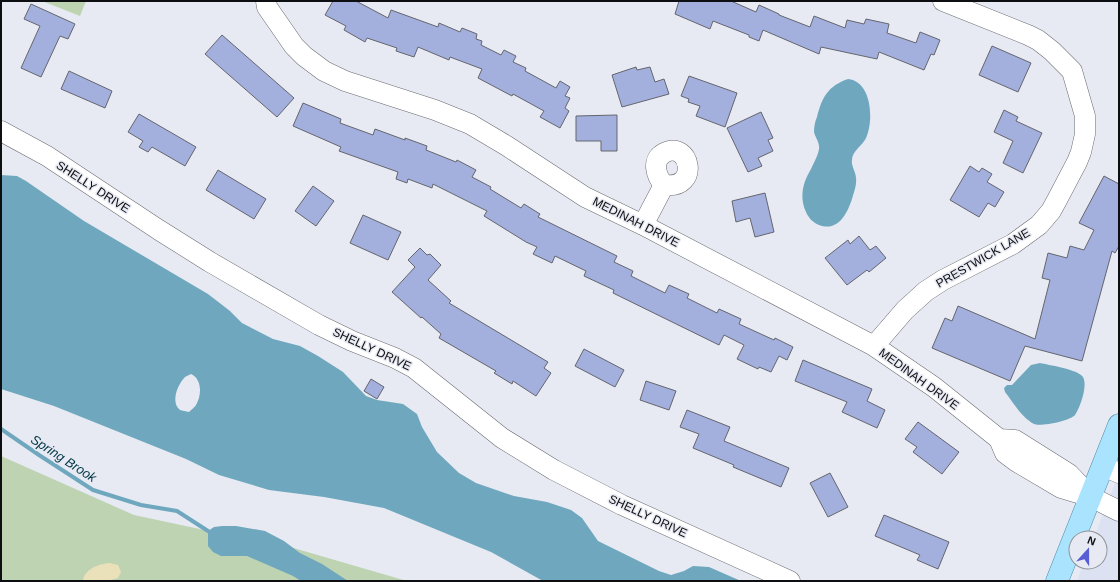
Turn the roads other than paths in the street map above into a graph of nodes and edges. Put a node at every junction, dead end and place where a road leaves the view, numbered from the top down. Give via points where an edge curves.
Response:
1 (943, 1) edge
2 (270, 8) edge
3 (1, 131) edge
4 (664, 185) dead end
5 (643, 225) junction
6 (874, 346) junction
7 (1119, 425) edge
8 (1111, 470) edge
9 (1091, 497) junction
10 (1119, 511) edge
11 (790, 581) edge
12 (1057, 581) edge

1 - 6 street, PRESTWICK LANE via 1028,35 1052,51 1072,72 1085,116 1085,134 1077,162 1051,211 1039,225 1013,244 926,291 905,310
2 - 5 street, MEDINAH DRIVE via 294,46 324,71 345,81 470,124 585,197
3 - 11 street, SHELLY DRIVE via 47,156 204,258 319,325 414,368 502,438 554,470 622,505
4 - 5 street
5 - 6 street, MEDINAH DRIVE
6 - 9 street, MEDINAH DRIVE via 934,387 999,439 1015,440 1069,474
7 - 8 main road
8 - 9 main road
9 - 10 street, MEDINAH DRIVE
9 - 12 main road

